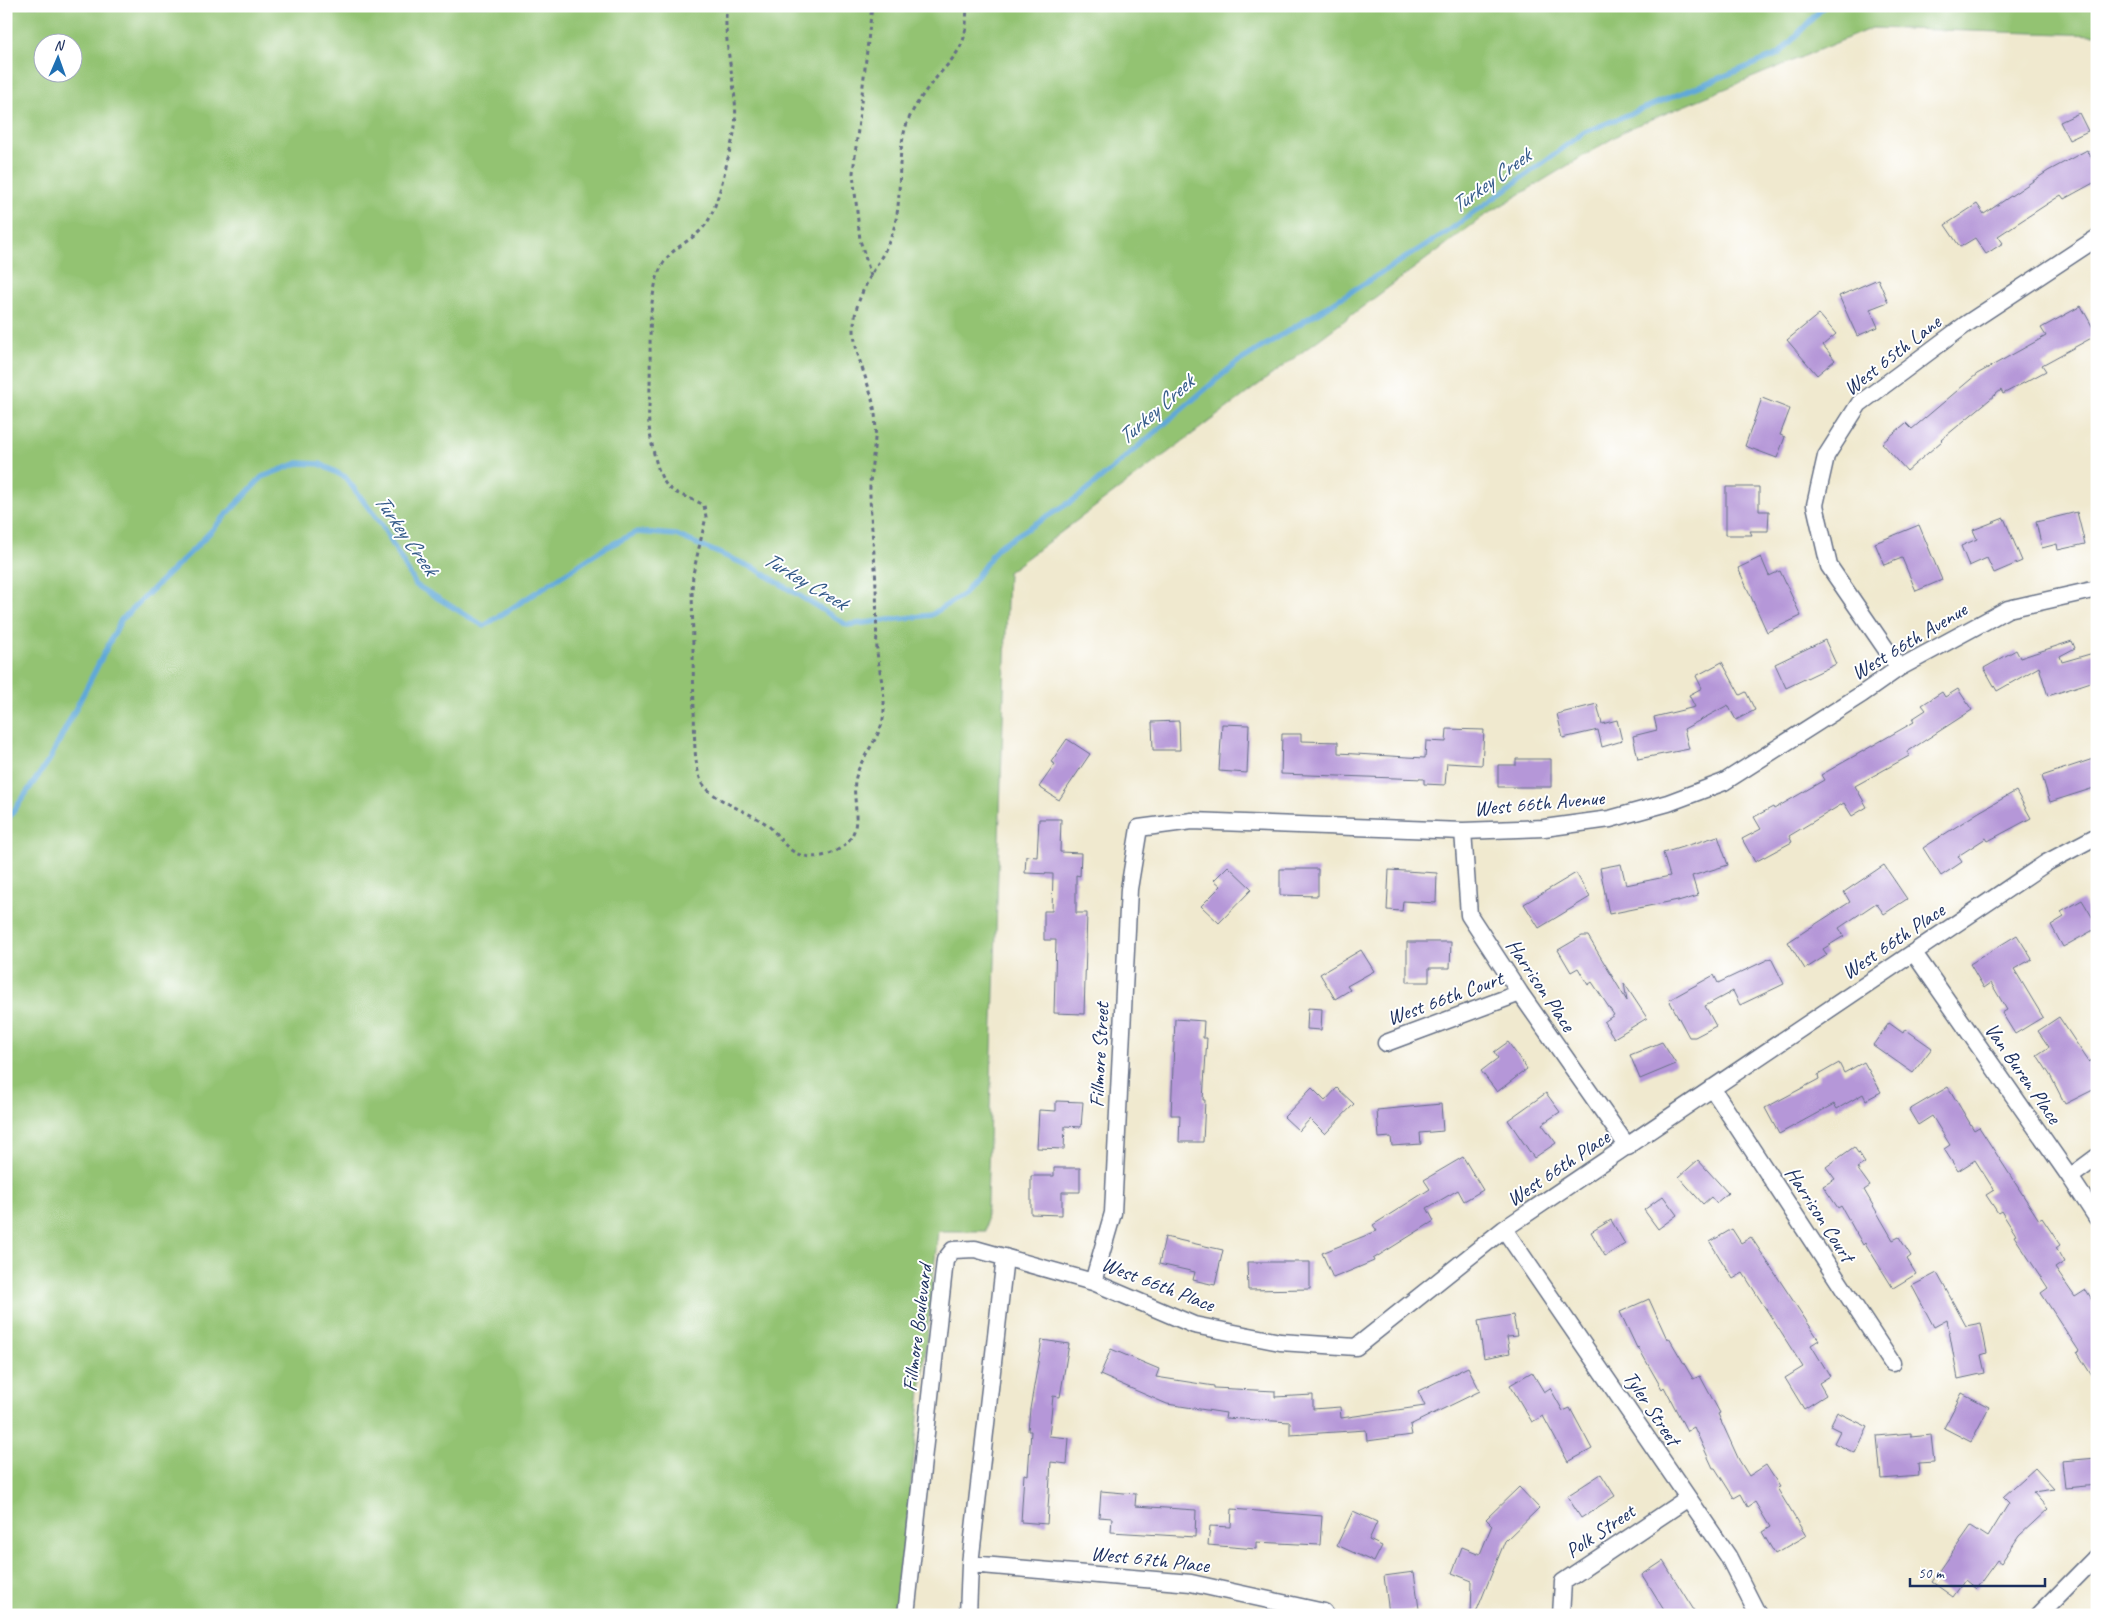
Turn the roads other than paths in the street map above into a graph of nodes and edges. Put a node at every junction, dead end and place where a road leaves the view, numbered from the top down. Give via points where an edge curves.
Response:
1 (2097, 238) edge
2 (2097, 589) edge
3 (1899, 668) junction
4 (1139, 828) joint
5 (1463, 831) junction
6 (2097, 836) edge
7 (1914, 953) junction
8 (1520, 993) junction
9 (1386, 1043) dead end
10 (1712, 1088) junction
11 (1628, 1147) junction
12 (2097, 1156) edge
13 (2070, 1177) junction
14 (2097, 1218) edge
15 (1504, 1229) junction
16 (1005, 1257) junction
17 (1093, 1282) junction
18 (1892, 1363) dead end
19 (1688, 1498) junction
20 (2097, 1556) edge
21 (970, 1564) junction
22 (1324, 1612) dead end
23 (2039, 1613) edge
24 (906, 1615) edge
25 (968, 1615) edge
26 (1561, 1615) edge
27 (1758, 1615) edge

1 - 3 street, West 65th Lane via 1965,325 1858,404 1826,456 1815,505 1829,566
2 - 3 street, West 66th Avenue via 2008,609
3 - 5 street, West 66th Avenue via 1724,782 1668,803 1610,819 1544,828
4 - 5 street, West 66th Avenue via 1192,821
4 - 17 street, Fillmore Street via 1129,889 1113,1213
5 - 8 street, Harrison Place via 1469,915
6 - 7 street, West 66th Place via 2046,863
7 - 10 street, West 66th Place
7 - 13 street, Van Buren Place
8 - 9 street, West 66th Court
8 - 11 street, Harrison Place
10 - 11 street, West 66th Place
10 - 18 street, Harrison Court
11 - 15 street, West 66th Place
12 - 13 street
13 - 14 street, Van Buren Place
15 - 17 street, West 66th Place via 1356,1347 1280,1342 1194,1324
15 - 19 street, Tyler Street
16 - 17 street, West 66th Place
16 - 21 street
16 - 24 street, Fillmore Boulevard via 975,1250 953,1250 945,1260
19 - 26 street, Polk Street via 1563,1582
19 - 27 street, Tyler Street via 1728,1556
20 - 23 street
21 - 22 street, West 67th Place via 1191,1582
21 - 25 street

